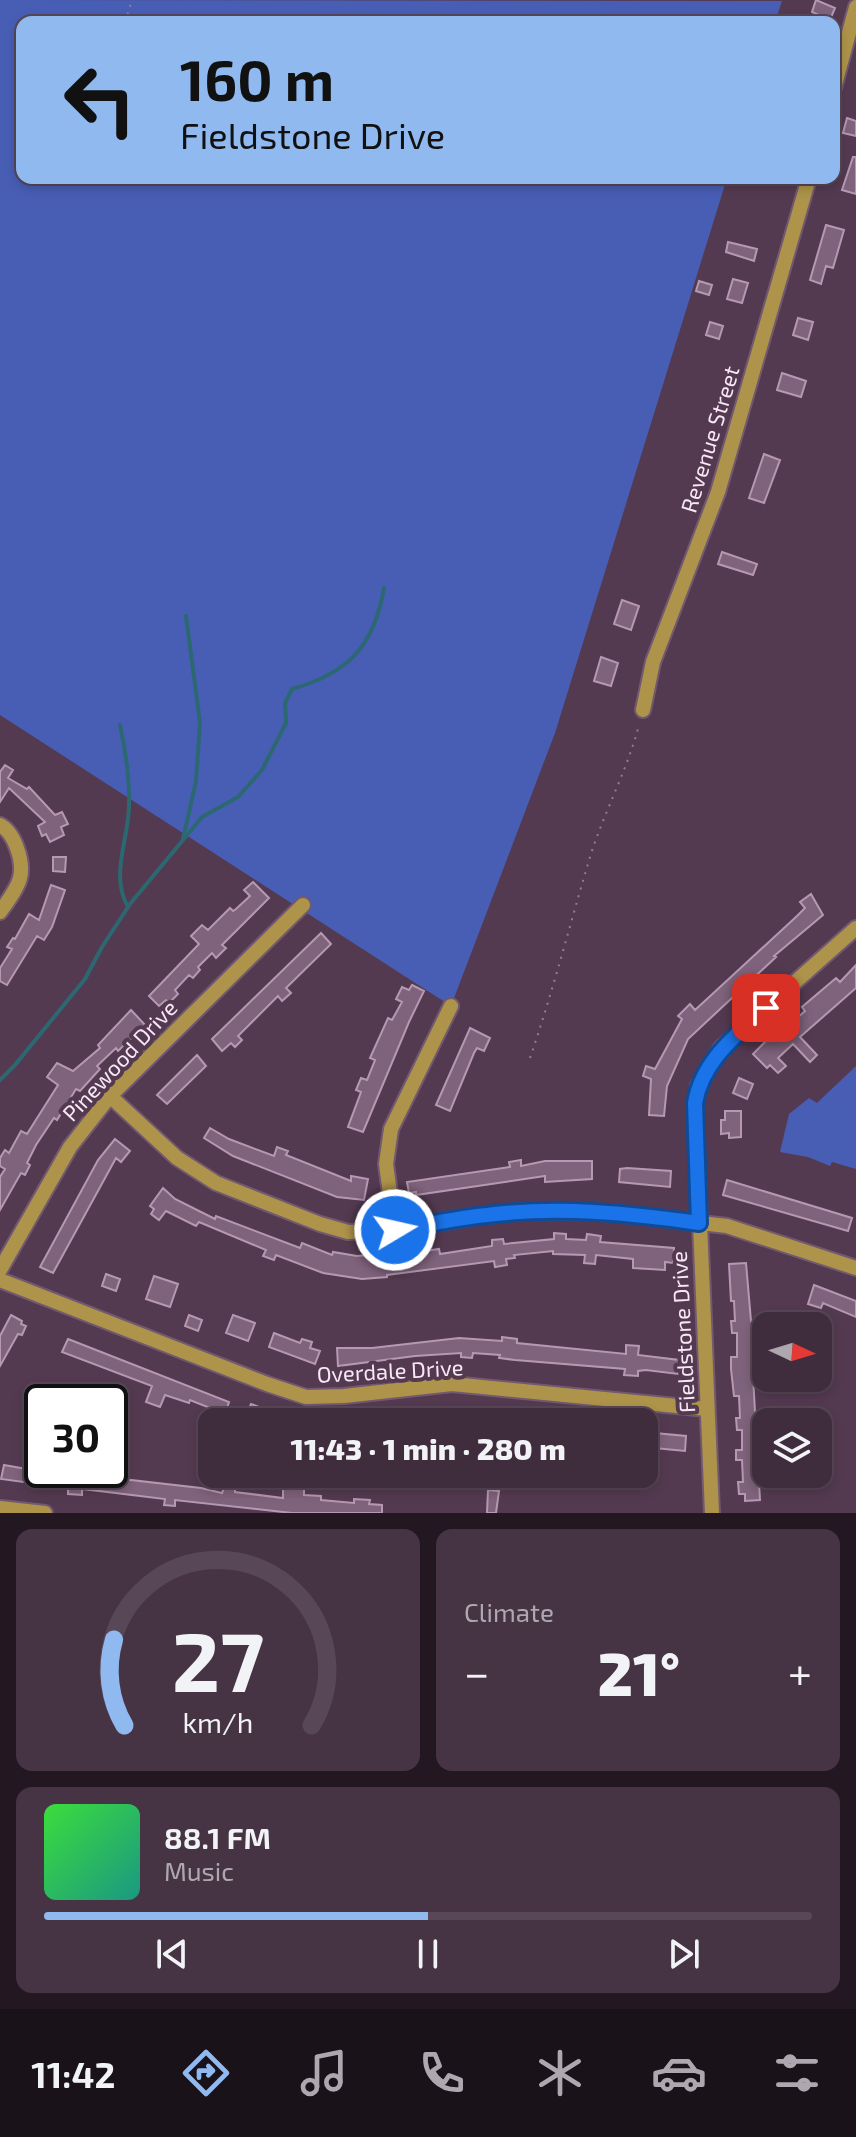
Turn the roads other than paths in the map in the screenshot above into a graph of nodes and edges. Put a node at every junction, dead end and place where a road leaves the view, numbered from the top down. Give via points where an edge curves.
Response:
1 (856, 7) edge
2 (840, 66) edge
3 (807, 184) edge
4 (643, 710) road end
5 (0, 825) edge
6 (303, 905) dead end
7 (0, 912) edge
8 (856, 928) edge
9 (451, 1006) dead end
10 (110, 1096) junction
11 (699, 1223) junction
12 (395, 1230) junction
13 (856, 1268) edge
14 (0, 1270) edge
15 (0, 1280) edge
16 (707, 1409) junction
17 (0, 1508) edge
18 (45, 1513) edge
19 (712, 1513) edge

1 - 2 street
3 - 4 street, Revenue Street via 718,492 653,662
5 - 7 street via 17,849 21,870 20,881
6 - 10 street, Pinewood Drive
8 - 11 street, Fieldstone Drive via 721,1048 698,1086
9 - 12 street via 391,1129 386,1164
10 - 12 street via 177,1158 216,1183 348,1232
10 - 14 street, Pinewood Drive via 70,1147
11 - 12 street via 604,1212 533,1211
11 - 13 street via 727,1226
11 - 16 street, Fieldstone Drive
15 - 16 street, Overdale Drive via 306,1397 452,1384
16 - 19 street, Fieldstone Drive
17 - 18 street

